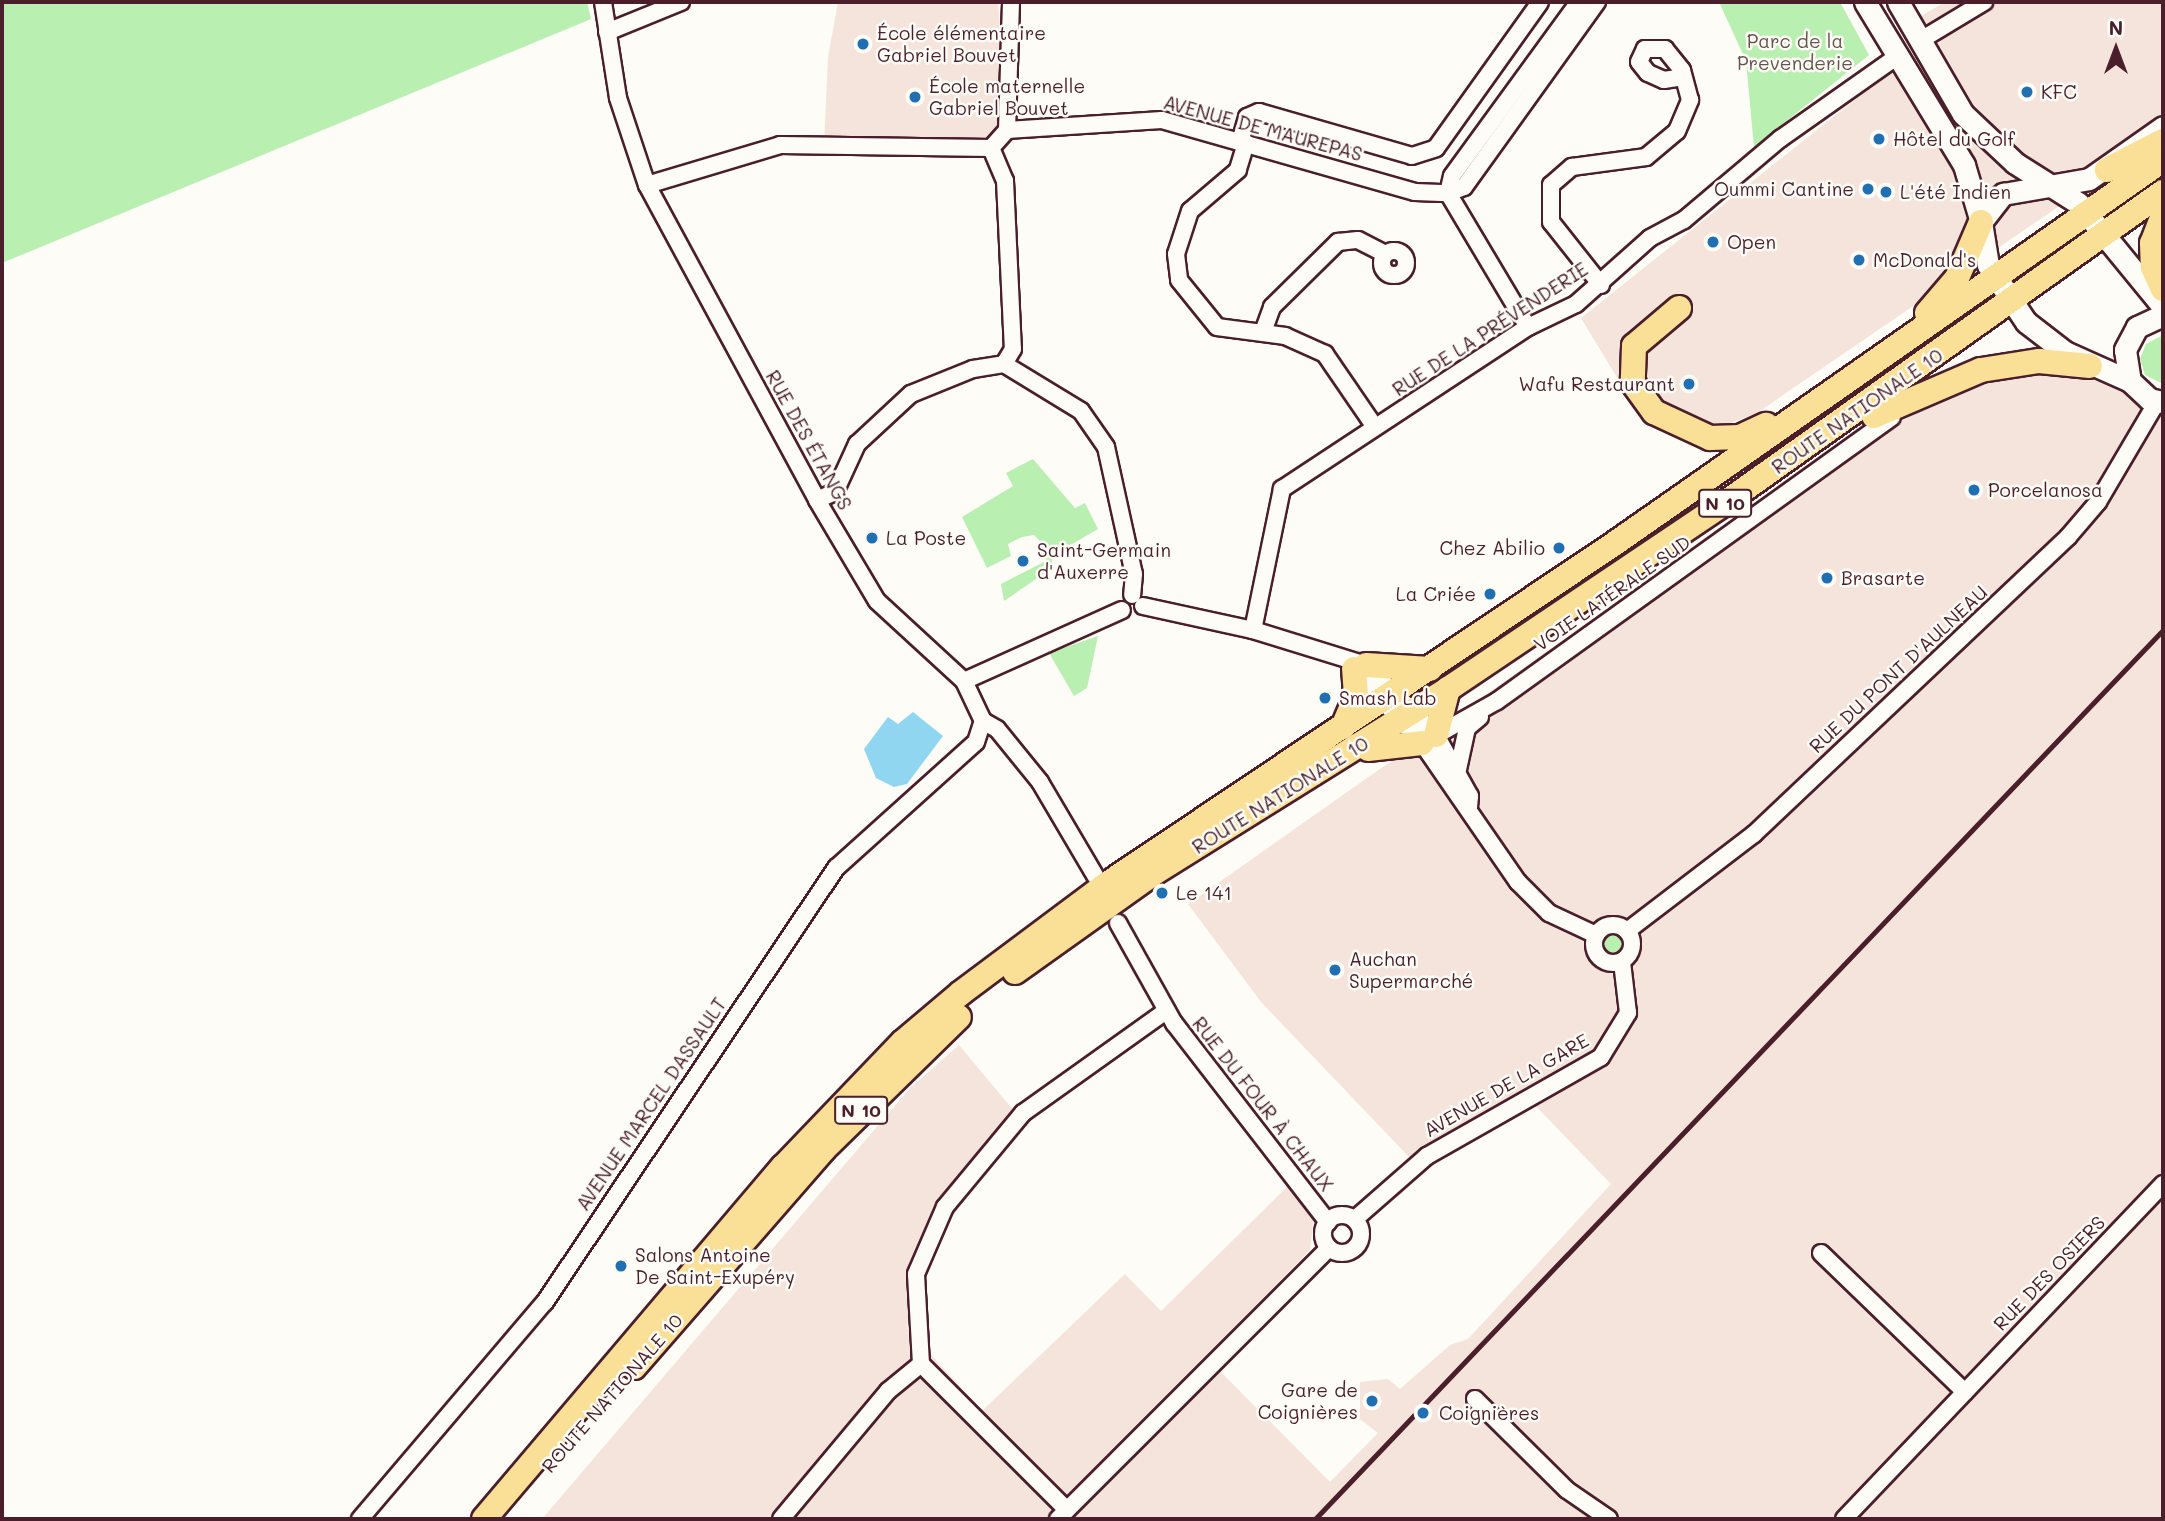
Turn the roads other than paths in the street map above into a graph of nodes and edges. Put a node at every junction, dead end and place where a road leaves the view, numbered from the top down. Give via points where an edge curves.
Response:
1 (603, 2) edge
2 (681, 2) edge
3 (1011, 2) edge
4 (1540, 2) edge
5 (1579, 2) edge
6 (1597, 2) edge
7 (1865, 2) edge
8 (1898, 2) edge
9 (1984, 2) edge
10 (607, 32) junction
11 (1921, 40) junction
12 (1895, 58) junction
13 (1683, 77) dead end
14 (1479, 87) junction
15 (1504, 106) junction
16 (2163, 127) edge
17 (1007, 130) junction
18 (2163, 141) edge
19 (1243, 142) junction
20 (991, 148) junction
21 (2163, 160) edge
22 (2107, 170) junction
23 (2050, 184) junction
24 (646, 185) junction
25 (2163, 192) edge
26 (1448, 193) junction
27 (2087, 215) junction
28 (2163, 215) edge
29 (1981, 222) junction
30 (2103, 236) junction
31 (1386, 254) dead end
32 (1995, 280) junction
33 (1601, 285) junction
34 (2163, 289) edge
35 (2011, 302) junction
36 (2163, 307) edge
37 (1679, 308) dead end
38 (2163, 315) edge
39 (1528, 327) junction
40 (1263, 332) junction
41 (1902, 342) junction
42 (1004, 364) junction
43 (2090, 366) junction
44 (2130, 381) junction
45 (1945, 384) junction
46 (2160, 402) edge
47 (1784, 424) junction
48 (1375, 427) junction
49 (1788, 460) junction
50 (817, 500) junction
51 (1137, 601) junction
52 (1253, 630) junction
53 (1460, 649) junction
54 (1354, 663) junction
55 (1431, 669) junction
56 (964, 681) junction
57 (1448, 689) junction
58 (1497, 701) junction
59 (1398, 706) junction
60 (983, 721) junction
61 (1343, 728) junction
62 (1429, 739) junction
63 (1340, 757) junction
64 (1457, 774) junction
65 (1469, 807) junction
66 (1096, 877) dead end
67 (1118, 923) dead end
68 (1627, 930) junction
69 (1596, 935) junction
70 (1622, 962) junction
71 (1166, 1011) junction
72 (2163, 1184) edge
73 (1355, 1219) junction
74 (1328, 1222) junction
75 (1329, 1248) junction
76 (1821, 1253) dead end
77 (920, 1364) junction
78 (1965, 1392) junction
79 (1475, 1399) dead end
80 (1063, 1514) edge
81 (360, 1519) edge
82 (484, 1519) edge
83 (504, 1519) edge
84 (780, 1519) edge
85 (1609, 1519) edge
86 (1844, 1519) edge

1 - 10 street, RUE DES ÉTANGS
2 - 10 street
3 - 17 street
4 - 14 street
5 - 15 street
6 - 26 street via 1464,187
7 - 12 street
8 - 11 street
9 - 11 street
10 - 24 street, RUE DES ÉTANGS via 618,98
11 - 23 street via 1984,137
12 - 29 street via 1964,165
12 - 33 street, RUE DE LA PRÉVENDERIE via 1780,139 1684,220 1650,238
13 - 33 street via 1689,110 1667,143 1634,162 1566,169 1551,185 1551,222
14 - 15 street
14 - 19 street via 1436,148 1412,156 1259,112 1247,117
15 - 26 street via 1452,176
16 - 22 street
17 - 19 street, AVENUE DE MAUREPAS via 1154,120
17 - 20 street
18 - 22 main road
19 - 26 street, AVENUE DE MAUREPAS via 1415,192
19 - 40 street via 1238,170 1190,211 1175,267 1184,288 1217,327
20 - 24 street via 780,145
20 - 42 street via 1005,181 1013,349
21 - 27 main road, N 10
22 - 23 street
23 - 27 street
23 - 29 street via 2003,194
24 - 50 street, RUE DES ÉTANGS
25 - 30 main road, ROUTE NATIONALE 10 / N 10
26 - 39 street
27 - 30 street
27 - 32 main road, N 10
28 - 34 main road via 2152,243
29 - 32 street
29 - 41 main road via 1957,278 1941,301 1906,328
30 - 35 main road, ROUTE NATIONALE 10 / N 10
30 - 36 street
31 - 40 street via 1358,240 1338,243 1272,307
32 - 35 street
32 - 41 main road, N 10
33 - 39 street, RUE DE LA PRÉVENDERIE
35 - 43 street via 2047,342
35 - 49 main road, ROUTE NATIONALE 10 / N 10
37 - 47 main road via 1634,346 1633,383 1654,412 1710,438
38 - 44 street via 2131,336 2125,350
39 - 48 street, RUE DE LA PRÉVENDERIE
40 - 48 street via 1325,354
41 - 47 main road, N 10
42 - 50 street via 973,369 911,394 857,444 835,492
42 - 51 street via 1073,405 1106,447
43 - 44 street
43 - 45 main road via 2015,363
44 - 46 street
45 - 49 main road via 1883,410 1805,460
45 - 58 street, VOIE LATÉRALE SUD
46 - 68 street, RUE DU PONT D'AULNEAU via 2098,502 2068,537 1754,834
47 - 53 main road, N 10
48 - 52 street, RUE DE LA PRÉVENDERIE via 1277,495
49 - 57 main road, ROUTE NATIONALE 10 / N 10
50 - 56 street, RUE DES ÉTANGS via 877,601
51 - 52 street
51 - 56 street via 1133,616 1122,610
52 - 54 street
53 - 55 main road, N 10
53 - 59 main road via 1455,664
54 - 55 main road
54 - 59 street
54 - 61 main road via 1356,696
55 - 59 main road, N 10
56 - 60 street, RUE DES ÉTANGS
57 - 59 main road, ROUTE NATIONALE 10 / N 10
57 - 62 main road
58 - 62 street, VOIE LATÉRALE SUD
58 - 64 street via 1467,729
59 - 61 main road, N 10
59 - 62 street
59 - 63 main road
60 - 66 street, RUE DES ÉTANGS via 997,729 1040,782
60 - 81 street, AVENUE MARCEL DASSAULT via 976,742 836,868 545,1302
61 - 82 main road, ROUTE NATIONALE 10 / N 10 via 1025,943 859,1086
62 - 63 main road via 1392,742
62 - 64 street
62 - 65 street
63 - 83 main road, ROUTE NATIONALE 10 / N 10 via 1154,873 927,1044 823,1150
64 - 65 street
65 - 69 street via 1518,882 1549,913
67 - 71 street
68 - 69 street via 1610,925
68 - 70 street via 1633,947
69 - 70 street via 1599,958
70 - 73 street, AVENUE DE LA GARE via 1628,1013 1601,1057 1427,1157
71 - 74 street, RUE DU FOUR À CHAUX
71 - 77 street, RUE DU FOUR À CHAUX via 1028,1108 945,1207 916,1273
72 - 78 street, RUE DES OSIERS
73 - 74 street via 1340,1215
73 - 75 street via 1362,1230 1357,1247 1343,1254
74 - 75 street via 1323,1237
75 - 80 street
76 - 78 street
77 - 80 street
77 - 84 street via 888,1391
78 - 86 street, RUE DES OSIERS
79 - 85 street via 1567,1490

